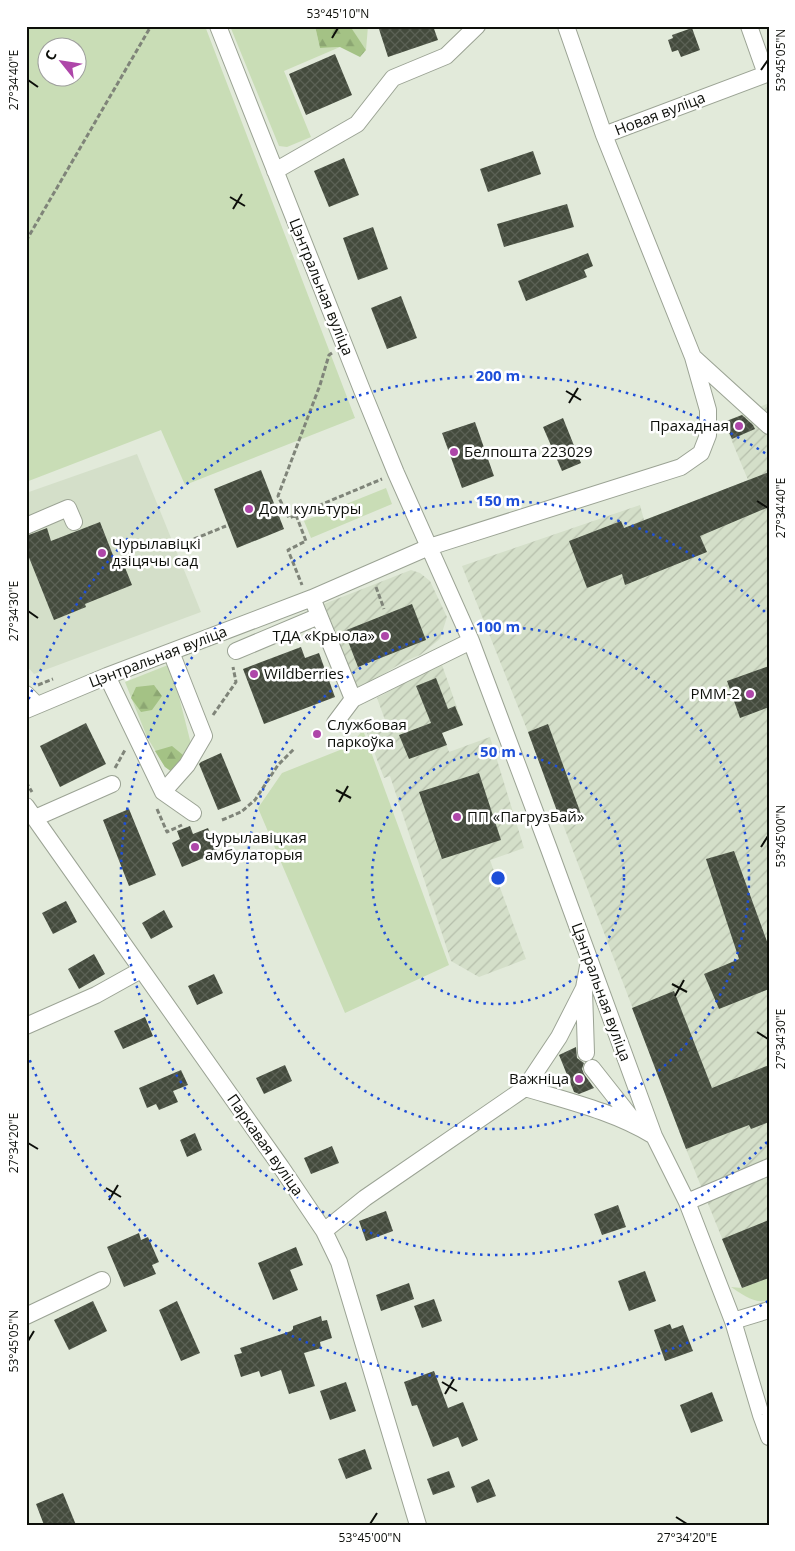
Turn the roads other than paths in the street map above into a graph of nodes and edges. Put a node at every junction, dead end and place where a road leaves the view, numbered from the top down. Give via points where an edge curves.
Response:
1 (218, 26) edge
2 (478, 26) edge
3 (566, 26) edge
4 (749, 26) edge
5 (767, 73) edge
6 (604, 135) junction
7 (275, 171) junction
8 (693, 357) junction
9 (769, 426) edge
10 (74, 522) dead end
11 (26, 526) edge
12 (429, 547) junction
13 (312, 598) junction
14 (319, 616) junction
15 (471, 641) junction
16 (236, 651) road end
17 (172, 652) junction
18 (107, 676) junction
19 (31, 698) edge
20 (353, 699) junction
21 (334, 723) dead end
22 (112, 784) dead end
23 (159, 799) junction
24 (30, 812) edge
25 (193, 813) dead end
26 (589, 961) junction
27 (141, 970) junction
28 (584, 988) junction
29 (26, 1026) edge
30 (525, 1088) junction
31 (637, 1125) junction
32 (654, 1136) junction
33 (769, 1167) edge
34 (687, 1202) junction
35 (324, 1231) junction
36 (102, 1280) dead end
37 (769, 1310) edge
38 (26, 1316) edge
39 (733, 1321) junction
40 (769, 1437) edge
41 (418, 1525) edge

1 - 7 street, Цэнтральная вуліца
2 - 7 street via 446,56 392,78 357,124
3 - 6 street, Новая вуліца
4 - 5 street
5 - 6 street, Новая вуліца
6 - 8 street
7 - 12 street, Цэнтральная вуліца
8 - 9 street
8 - 12 street via 708,410 708,435 701,453 681,467
10 - 11 street via 68,508
12 - 13 street, Цэнтральная вуліца
12 - 15 street, Цэнтральная вуліца
13 - 14 street
13 - 17 street, Цэнтральная вуліца
14 - 16 street
14 - 20 street
15 - 20 street
15 - 26 street, Цэнтральная вуліца
17 - 18 street, Цэнтральная вуліца
17 - 23 street via 204,736 187,765
18 - 19 street, Цэнтральная вуліца
18 - 23 street
20 - 21 street
22 - 24 street
23 - 25 street
24 - 27 street, Паркавая вуліца
26 - 28 street
26 - 32 street, Цэнтральная вуліца
27 - 29 street via 96,995
27 - 35 street, Паркавая вуліца
28 - 30 street via 559,1037
28 - 31 street via 589,1060
30 - 31 street
30 - 35 street via 365,1198
31 - 32 street
32 - 34 street, Цэнтральная вуліца
33 - 34 street
34 - 39 street, Цэнтральная вуліца
35 - 41 street, Паркавая вуліца via 339,1262
36 - 38 street
37 - 39 street
39 - 40 street, Цэнтральная вуліца

